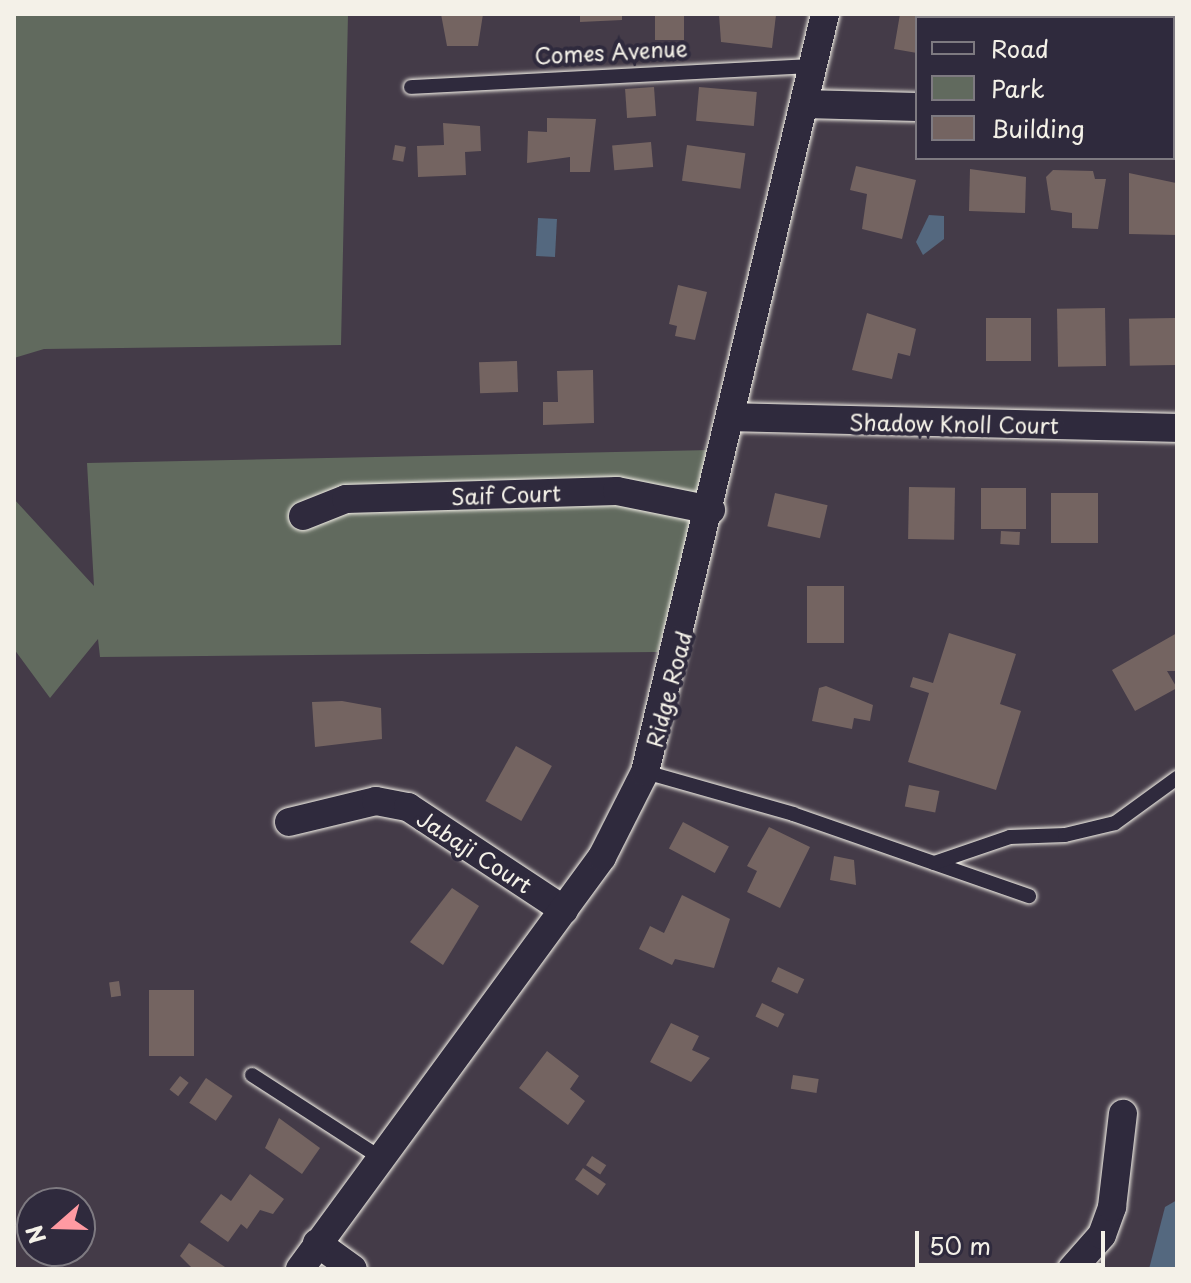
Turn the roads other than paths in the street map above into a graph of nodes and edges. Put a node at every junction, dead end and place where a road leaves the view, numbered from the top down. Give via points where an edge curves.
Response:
1 (825, 14) edge
2 (813, 66) junction
3 (411, 87) dead end
4 (804, 104) junction
5 (915, 107) edge
6 (730, 417) junction
7 (1177, 428) edge
8 (711, 510) junction
9 (303, 516) dead end
10 (645, 772) junction
11 (1177, 778) edge
12 (289, 822) dead end
13 (934, 863) junction
14 (1029, 896) dead end
15 (564, 910) junction
16 (252, 1075) dead end
17 (1123, 1114) dead end
18 (379, 1157) junction
19 (317, 1243) junction
20 (300, 1269) edge
21 (353, 1269) edge
22 (1072, 1269) edge

1 - 2 street, Ridge Road
2 - 3 lane, Comes Avenue
2 - 4 street, Ridge Road
4 - 5 street
4 - 6 street, Ridge Road
6 - 7 street, Shadow Knoll Court
6 - 8 street, Ridge Road
8 - 9 street, Saif Court via 617,491 346,499
8 - 10 street, Ridge Road
10 - 13 lane
10 - 15 street, Ridge Road via 602,857
11 - 13 lane via 1115,823 1065,835 1010,837
12 - 15 street, Jabaji Court via 376,801 408,807
13 - 14 lane
15 - 18 street, Ridge Road
16 - 18 lane
17 - 22 street via 1112,1207 1102,1235
18 - 19 street, Ridge Road
19 - 20 street, Ridge Road
19 - 21 street

